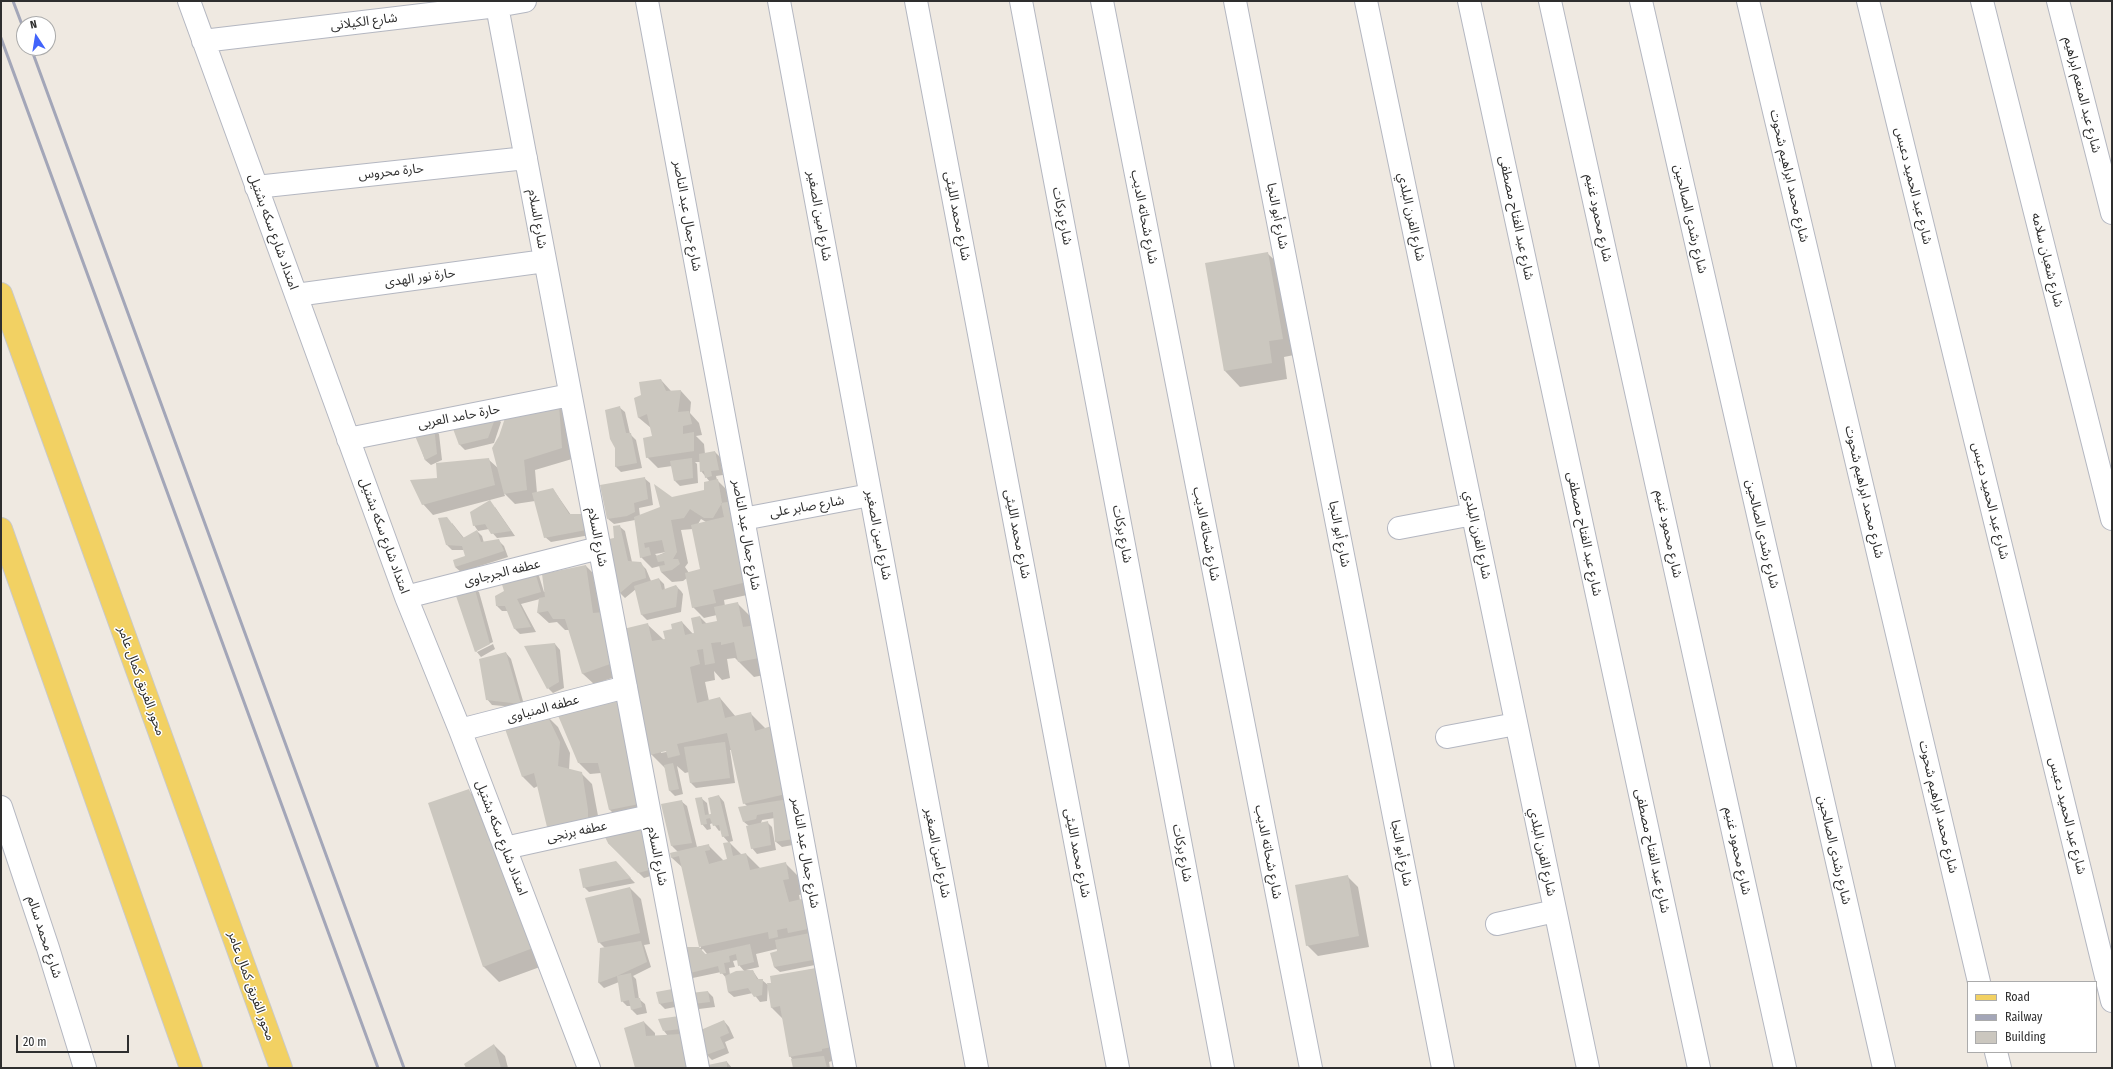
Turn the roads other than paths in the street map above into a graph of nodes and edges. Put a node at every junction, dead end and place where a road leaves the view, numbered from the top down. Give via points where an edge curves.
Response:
1 (189, 1) edge
2 (525, 1) edge
3 (647, 1) edge
4 (779, 1) edge
5 (916, 1) edge
6 (1021, 1) edge
7 (1102, 1) edge
8 (1236, 1) edge
9 (1366, 1) edge
10 (1469, 1) edge
11 (1550, 1) edge
12 (1641, 1) edge
13 (1748, 1) edge
14 (1868, 1) edge
15 (1982, 1) edge
16 (2058, 1) edge
17 (492, 5) edge
18 (203, 41) junction
19 (526, 158) junction
20 (256, 187) junction
21 (2112, 213) edge
22 (545, 261) junction
23 (1, 294) edge
24 (296, 295) junction
25 (570, 395) junction
26 (348, 439) junction
27 (870, 495) junction
28 (1473, 514) junction
29 (743, 518) junction
30 (2112, 518) edge
31 (1400, 528) dead end
32 (1, 529) edge
33 (599, 548) junction
34 (406, 597) junction
35 (626, 687) junction
36 (1516, 724) junction
37 (460, 730) junction
38 (1447, 737) dead end
39 (1, 807) edge
40 (650, 816) junction
41 (505, 848) junction
42 (1555, 911) junction
43 (1497, 924) dead end
44 (1979, 981) edge
45 (2112, 1002) edge
46 (1996, 1053) edge
47 (85, 1068) edge
48 (191, 1068) edge
49 (281, 1068) edge
50 (589, 1068) edge
51 (698, 1068) edge
52 (845, 1068) edge
53 (977, 1068) edge
54 (1118, 1068) edge
55 (1223, 1068) edge
56 (1311, 1068) edge
57 (1443, 1068) edge
58 (1588, 1068) edge
59 (1699, 1068) edge
60 (1785, 1068) edge
61 (1884, 1068) edge
62 (2000, 1068) edge

1 - 18 street, امتداد شارع سكه بشتيل
2 - 17 street, شارع الكيلانى
3 - 29 street, شارع جمال عبد الناصر
4 - 27 street, شارع امين الصغير
5 - 54 street, شارع محمد الليثى
6 - 55 street, شارع بركات
7 - 56 street, شارع شحاته الديب
8 - 57 street, شارع أبو النجا
9 - 28 street, شارع الفرن البلدي
10 - 59 street, شارع عبد الفتاح مصطفى
11 - 60 street, شارع محمود غنيم
12 - 61 street, شارع رشدى الصالحين
13 - 44 street, شارع محمد ابراهيم شحوت
14 - 45 street, شارع عبد الحميد دعبس
15 - 30 street, شارع شعبان سلامه
16 - 21 street, شارع عبد المنعم ابراهيم
17 - 18 street, شارع الكيلانى
17 - 19 street, شارع السلام
18 - 20 street, امتداد شارع سكه بشتيل
19 - 20 street, حارة محروس
19 - 22 street, شارع السلام
20 - 24 street, امتداد شارع سكه بشتيل
22 - 24 street, حارة نور الهدى
22 - 25 street, شارع السلام
23 - 49 main road, محور الفريق كمال عامر
24 - 26 street, امتداد شارع سكه بشتيل
25 - 26 street, حارة حامد العربى
25 - 33 street, شارع السلام
26 - 34 street, امتداد شارع سكه بشتيل
27 - 29 street, شارع صابر على
27 - 53 street, شارع امين الصغير
28 - 31 street
28 - 36 street, شارع الفرن البلدي
29 - 52 street, شارع جمال عبد الناصر
32 - 48 main road
33 - 34 street, عطفه الجرجاوى
33 - 35 street, شارع السلام
34 - 37 street, امتداد شارع سكه بشتيل
35 - 37 street, عطفه المنياوى
35 - 40 street, شارع السلام
36 - 38 street
36 - 42 street, شارع الفرن البلدي
37 - 41 street, امتداد شارع سكه بشتيل
39 - 47 street, شارع محمد سالم
40 - 41 street, عطفه برنجى
40 - 51 street, شارع السلام
41 - 50 street, امتداد شارع سكه بشتيل
42 - 43 street
42 - 58 street, شارع الفرن البلدي
46 - 62 street

